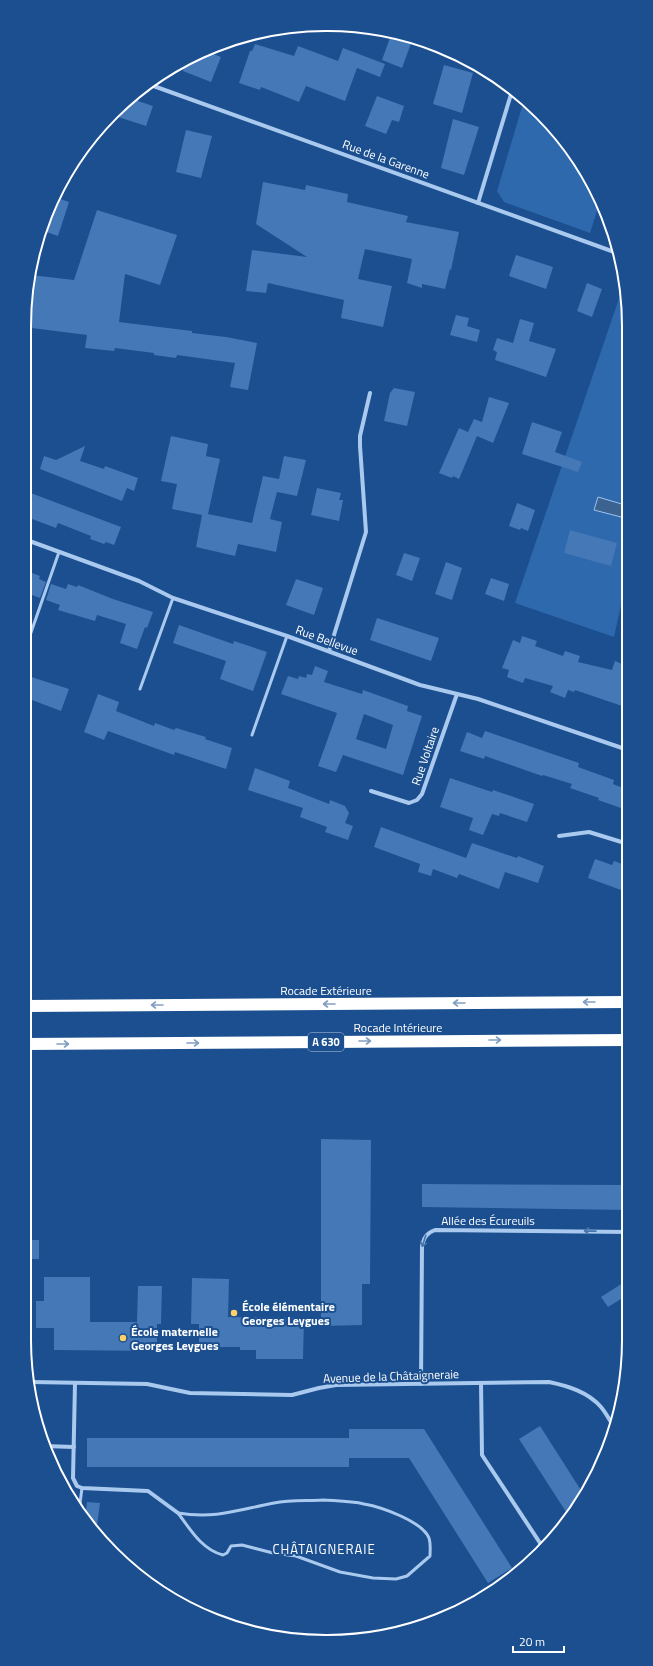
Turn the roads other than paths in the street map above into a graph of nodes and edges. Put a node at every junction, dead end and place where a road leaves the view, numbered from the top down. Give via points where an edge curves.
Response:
1 (155, 86) edge
2 (511, 96) edge
3 (478, 203) junction
4 (612, 251) edge
5 (370, 393) dead end
6 (31, 542) edge
7 (59, 552) junction
8 (173, 598) junction
9 (31, 632) edge
10 (287, 636) junction
11 (329, 651) junction
12 (140, 689) dead end
13 (457, 694) junction
14 (252, 736) dead end
15 (622, 748) edge
16 (371, 791) dead end
17 (559, 836) dead end
18 (622, 842) edge
19 (622, 1002) edge
20 (31, 1006) edge
21 (622, 1040) edge
22 (31, 1044) edge
23 (622, 1232) edge
24 (35, 1382) edge
25 (75, 1383) junction
26 (481, 1383) junction
27 (421, 1384) junction
28 (610, 1421) edge
29 (51, 1446) edge
30 (74, 1447) junction
31 (82, 1488) junction
32 (80, 1502) edge
33 (178, 1513) junction
34 (540, 1543) edge

1 - 3 street, Rue de la Garenne
2 - 3 street
3 - 4 street, Rue de la Garenne
5 - 11 street via 360,436 366,532
6 - 7 street, Rue Bellevue
7 - 8 street, Rue Bellevue via 139,581
7 - 9 lane
8 - 10 street, Rue Bellevue
8 - 12 lane
10 - 11 street, Rue Bellevue
10 - 14 lane
11 - 13 street, Rue Bellevue via 420,685
13 - 15 street, Rue Bellevue
13 - 16 street, Rue Voltaire via 422,794 417,800 409,803
17 - 18 street via 589,832
19 -> 20 highway, Rocade Extérieure
22 -> 21 highway, Rocade Intérieure / A 630
23 -> 27 street, Allée des Écureuils via 429,1232 422,1246
24 - 25 street, Avenue de la Châtaigneraie
25 - 27 street, Avenue de la Châtaigneraie via 147,1384 190,1393 292,1395 326,1386
25 - 30 street
26 - 27 street, Avenue de la Châtaigneraie
26 - 28 street, Avenue de la Châtaigneraie via 549,1382 562,1385 594,1400
26 - 34 street via 482,1456
29 - 30 street
30 - 31 street via 73,1478 77,1486
31 - 32 lane
31 - 33 street via 148,1491
33 - 33 lane via 202,1543 223,1555 231,1546 242,1544 273,1553 296,1556 340,1572 396,1579 407,1576 430,1556 431,1543 417,1525 395,1514 364,1504 324,1500 276,1503 209,1515

